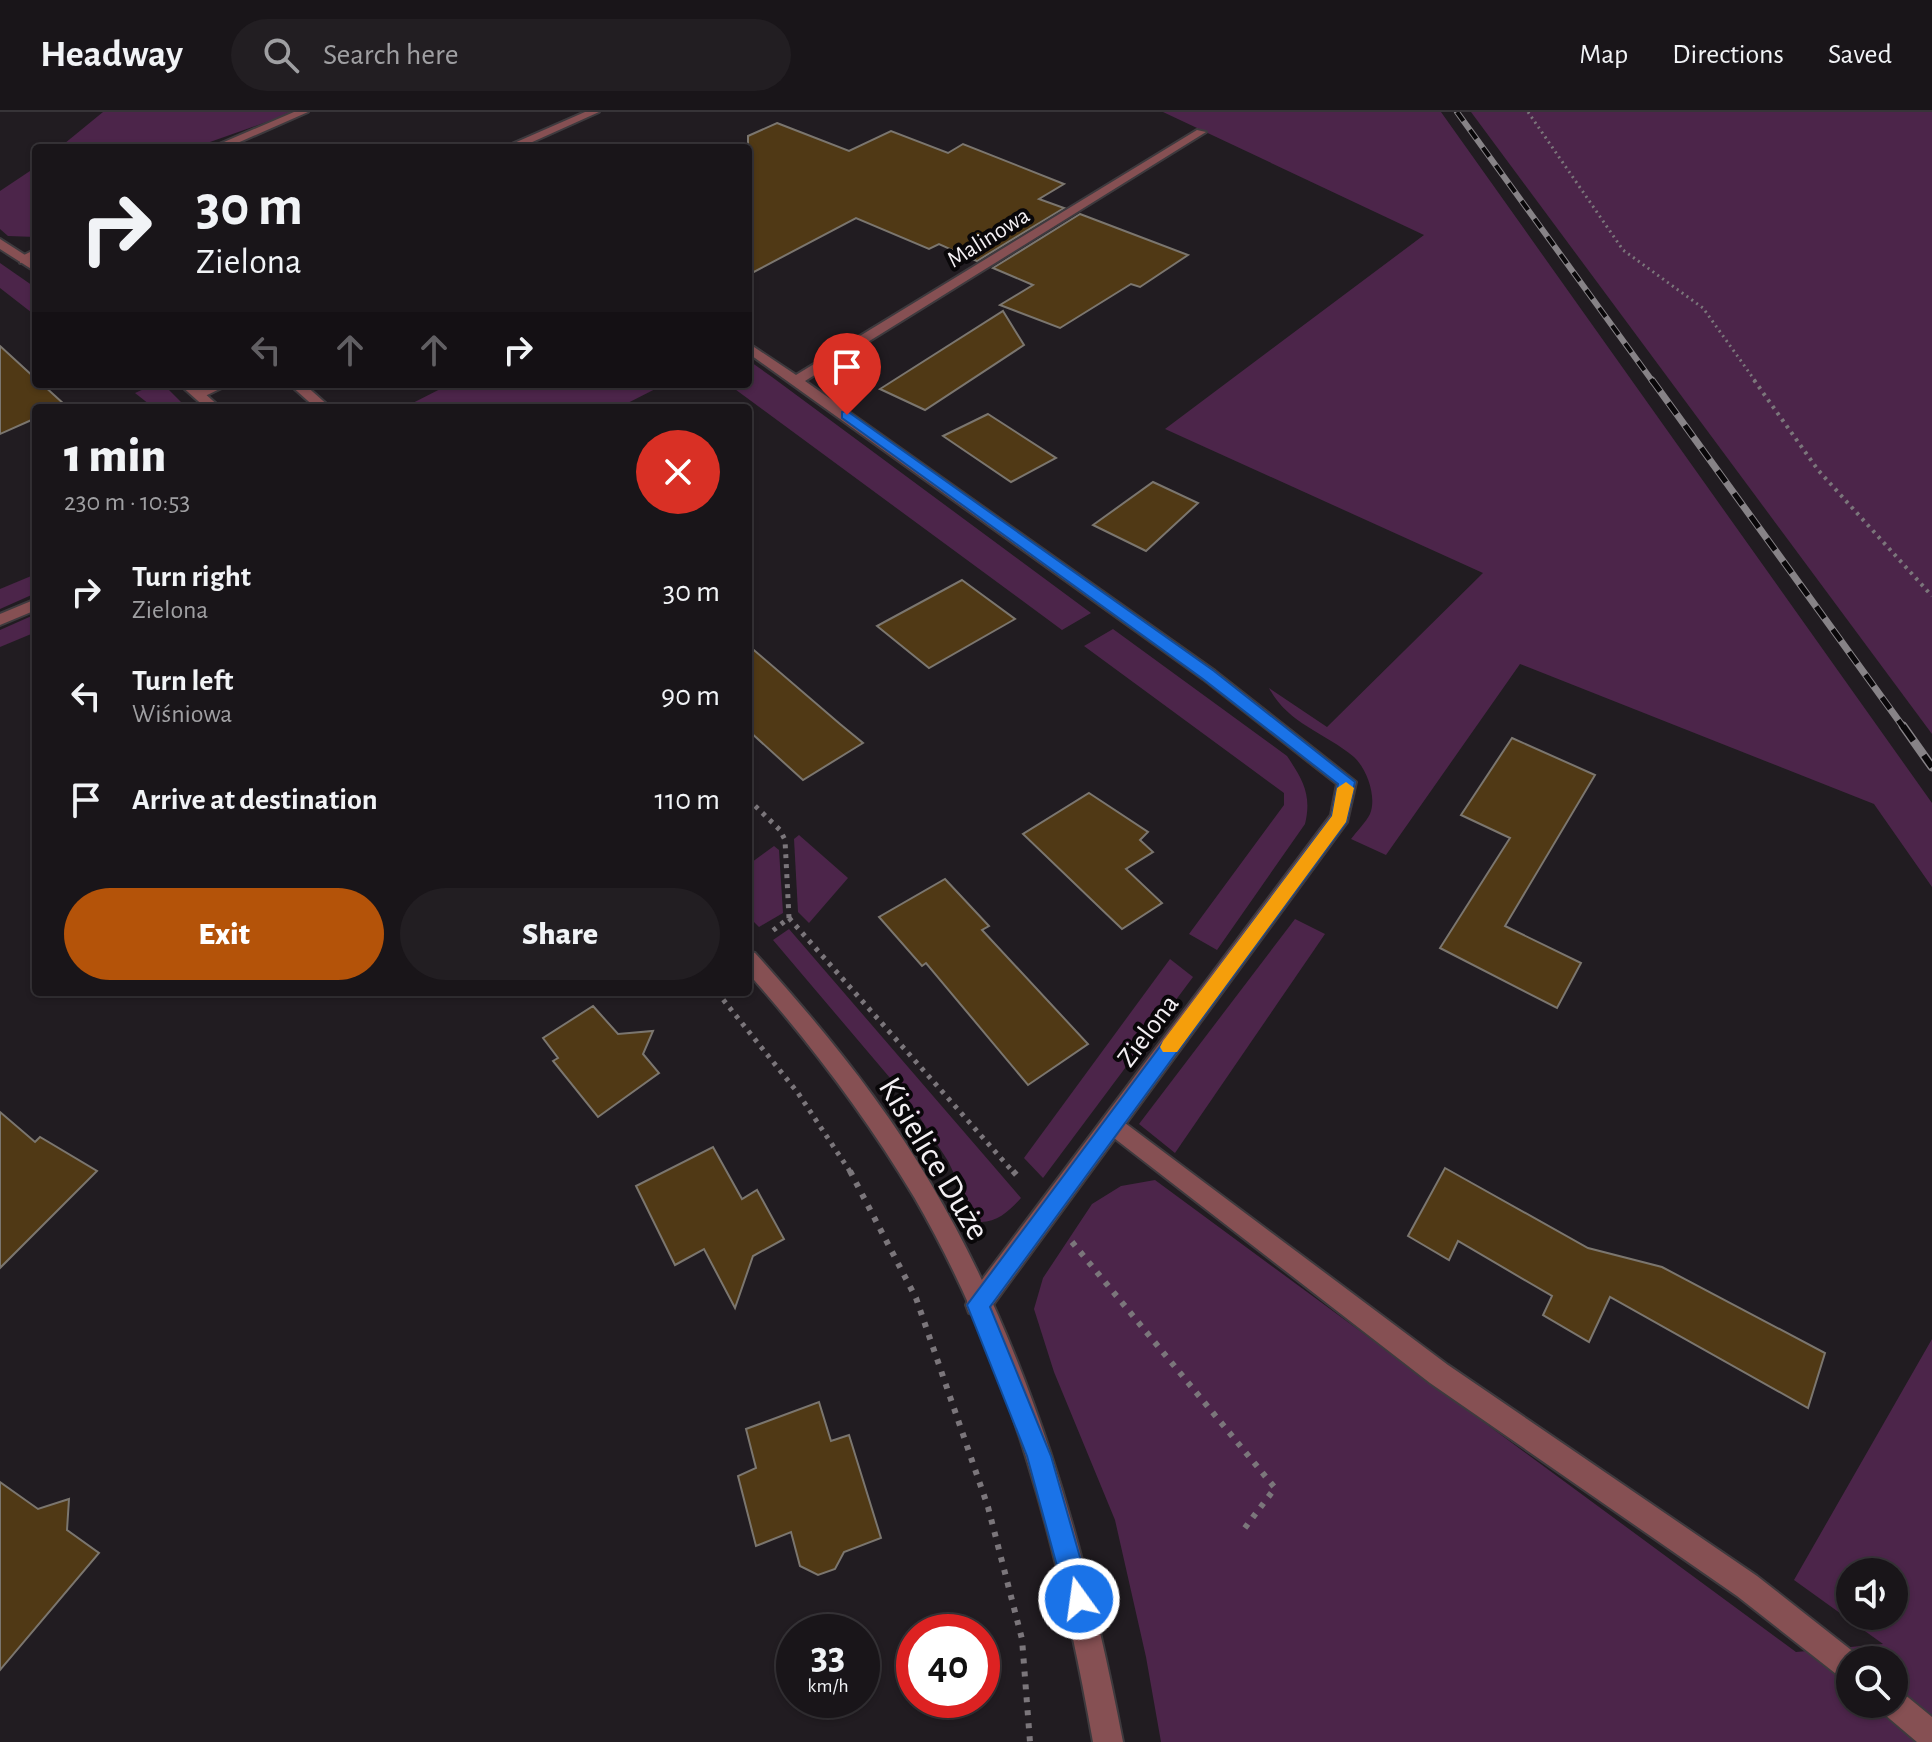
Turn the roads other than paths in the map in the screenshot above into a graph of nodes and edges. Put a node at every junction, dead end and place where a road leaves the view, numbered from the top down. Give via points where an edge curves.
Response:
1 (303, 112) edge
2 (594, 112) edge
3 (1201, 132) dead end
4 (226, 144) edge
5 (518, 144) edge
6 (0, 243) edge
7 (30, 257) edge
8 (752, 350) edge
9 (798, 380) junction
10 (191, 388) edge
11 (213, 388) edge
12 (301, 388) edge
13 (198, 394) junction
14 (209, 404) edge
15 (319, 404) edge
16 (32, 606) edge
17 (0, 620) edge
18 (752, 964) edge
19 (1113, 1124) junction
20 (978, 1305) junction
21 (1836, 1656) edge
22 (1908, 1716) edge
23 (1932, 1736) edge
24 (1108, 1742) edge

1 - 4 street
2 - 5 street
3 - 9 street, Malinowa
6 - 7 street
8 - 9 street
9 - 19 street, Zielona via 1209,675 1347,782 1340,817
10 - 13 street
11 - 13 street
12 - 15 street
13 - 14 street
16 - 17 street
18 - 20 street, Kisielice Duże via 852,1083 888,1137 924,1193
19 - 20 street, Zielona
19 - 21 street via 1439,1374 1747,1586
20 - 24 street, Kisielice Duże via 1055,1508
22 - 23 street

